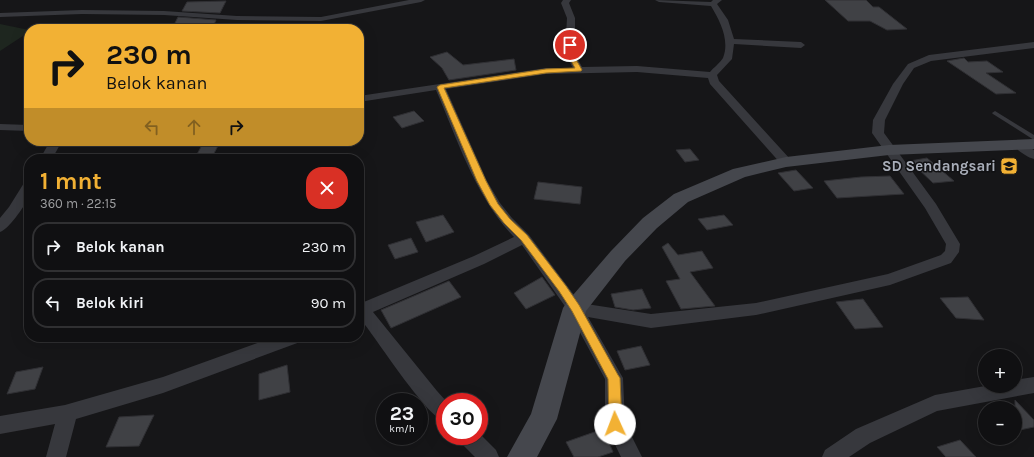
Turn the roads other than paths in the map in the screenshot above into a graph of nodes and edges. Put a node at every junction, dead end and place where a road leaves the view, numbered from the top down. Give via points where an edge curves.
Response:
1 (421, 0) edge
2 (567, 0) edge
3 (659, 0) edge
4 (716, 2) edge
5 (0, 15) edge
6 (730, 41) junction
7 (801, 45) dead end
8 (1034, 45) edge
9 (579, 70) junction
10 (712, 75) junction
11 (440, 87) junction
12 (364, 98) edge
13 (995, 113) dead end
14 (0, 127) edge
15 (24, 128) edge
16 (1030, 146) edge
17 (889, 150) junction
18 (786, 162) junction
19 (24, 194) edge
20 (0, 227) edge
21 (524, 238) junction
22 (575, 308) junction
23 (364, 309) edge
24 (364, 314) edge
25 (280, 342) edge
26 (1034, 385) edge
27 (436, 403) edge
28 (65, 414) junction
29 (0, 425) edge
30 (477, 445) edge
31 (56, 457) edge
32 (490, 457) edge
33 (521, 457) edge
34 (632, 457) edge
35 (832, 457) edge

1 - 5 street via 321,19 237,18 164,13
2 - 9 street via 565,3 571,18 570,54
3 - 4 street
4 - 6 street
6 - 7 street
6 - 10 street via 727,59
8 - 17 street via 929,58 911,66 898,84 879,120 878,133
9 - 10 street via 637,69
9 - 11 street via 546,71
10 - 18 street via 714,82
11 - 12 street
11 - 21 street via 481,181 507,221
13 - 16 lane
14 - 15 street
16 - 17 street
17 - 18 street
17 - 22 street via 931,207 953,244 952,252 946,259 890,279 756,309 651,321
18 - 22 street via 739,173 681,198 650,223 618,256
19 - 20 street
21 - 22 street
21 - 23 street
22 - 33 street via 543,419
22 - 34 street via 614,378 615,424
24 - 27 street
25 - 28 street via 163,385
26 - 35 street via 935,403 863,436
28 - 29 street
28 - 31 street via 67,417
30 - 32 street

